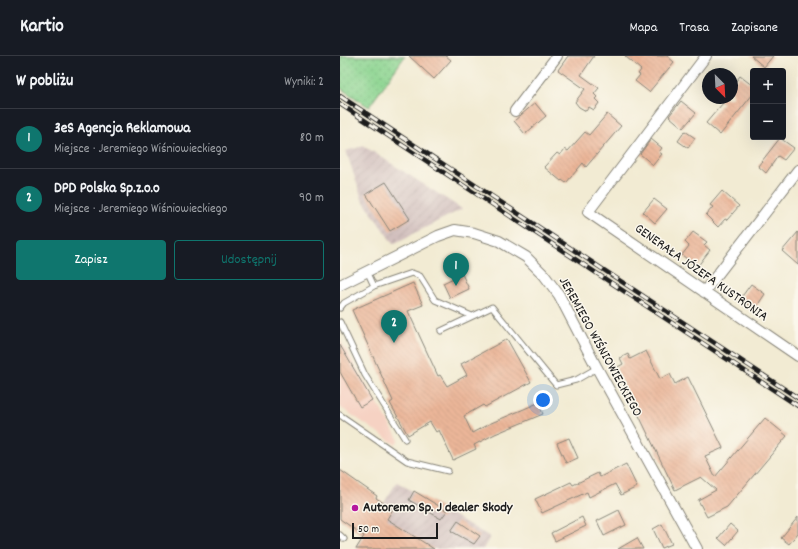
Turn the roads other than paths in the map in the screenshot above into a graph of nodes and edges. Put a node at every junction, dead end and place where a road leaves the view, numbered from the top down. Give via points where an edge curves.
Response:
1 (557, 56) edge
2 (706, 56) edge
3 (515, 111) dead end
4 (798, 170) edge
5 (367, 272) junction
6 (340, 285) edge
7 (374, 286) junction
8 (704, 292) junction
9 (340, 308) edge
10 (472, 316) junction
11 (340, 322) edge
12 (441, 331) dead end
13 (798, 356) edge
14 (597, 368) junction
15 (340, 415) edge
16 (405, 439) dead end
17 (448, 470) dead end
18 (697, 549) edge

1 - 3 street
2 - 8 street, GENERAŁA JÓZEFA KUSTRONIA via 588,212
4 - 8 street
5 - 6 street, JEREMIEGO WIŚNIOWIECKIEGO
5 - 7 lane
5 - 14 street, JEREMIEGO WIŚNIOWIECKIEGO via 455,230 499,241 526,257 547,280 558,295
7 - 9 lane via 344,303
7 - 10 lane via 412,273 420,276 435,300
8 - 13 street, GENERAŁA JÓZEFA KUSTRONIA
10 - 12 lane
10 - 14 lane via 492,307 556,385 576,380
11 - 16 lane via 365,375
14 - 18 street, JEREMIEGO WIŚNIOWIECKIEGO
15 - 17 lane via 407,461

